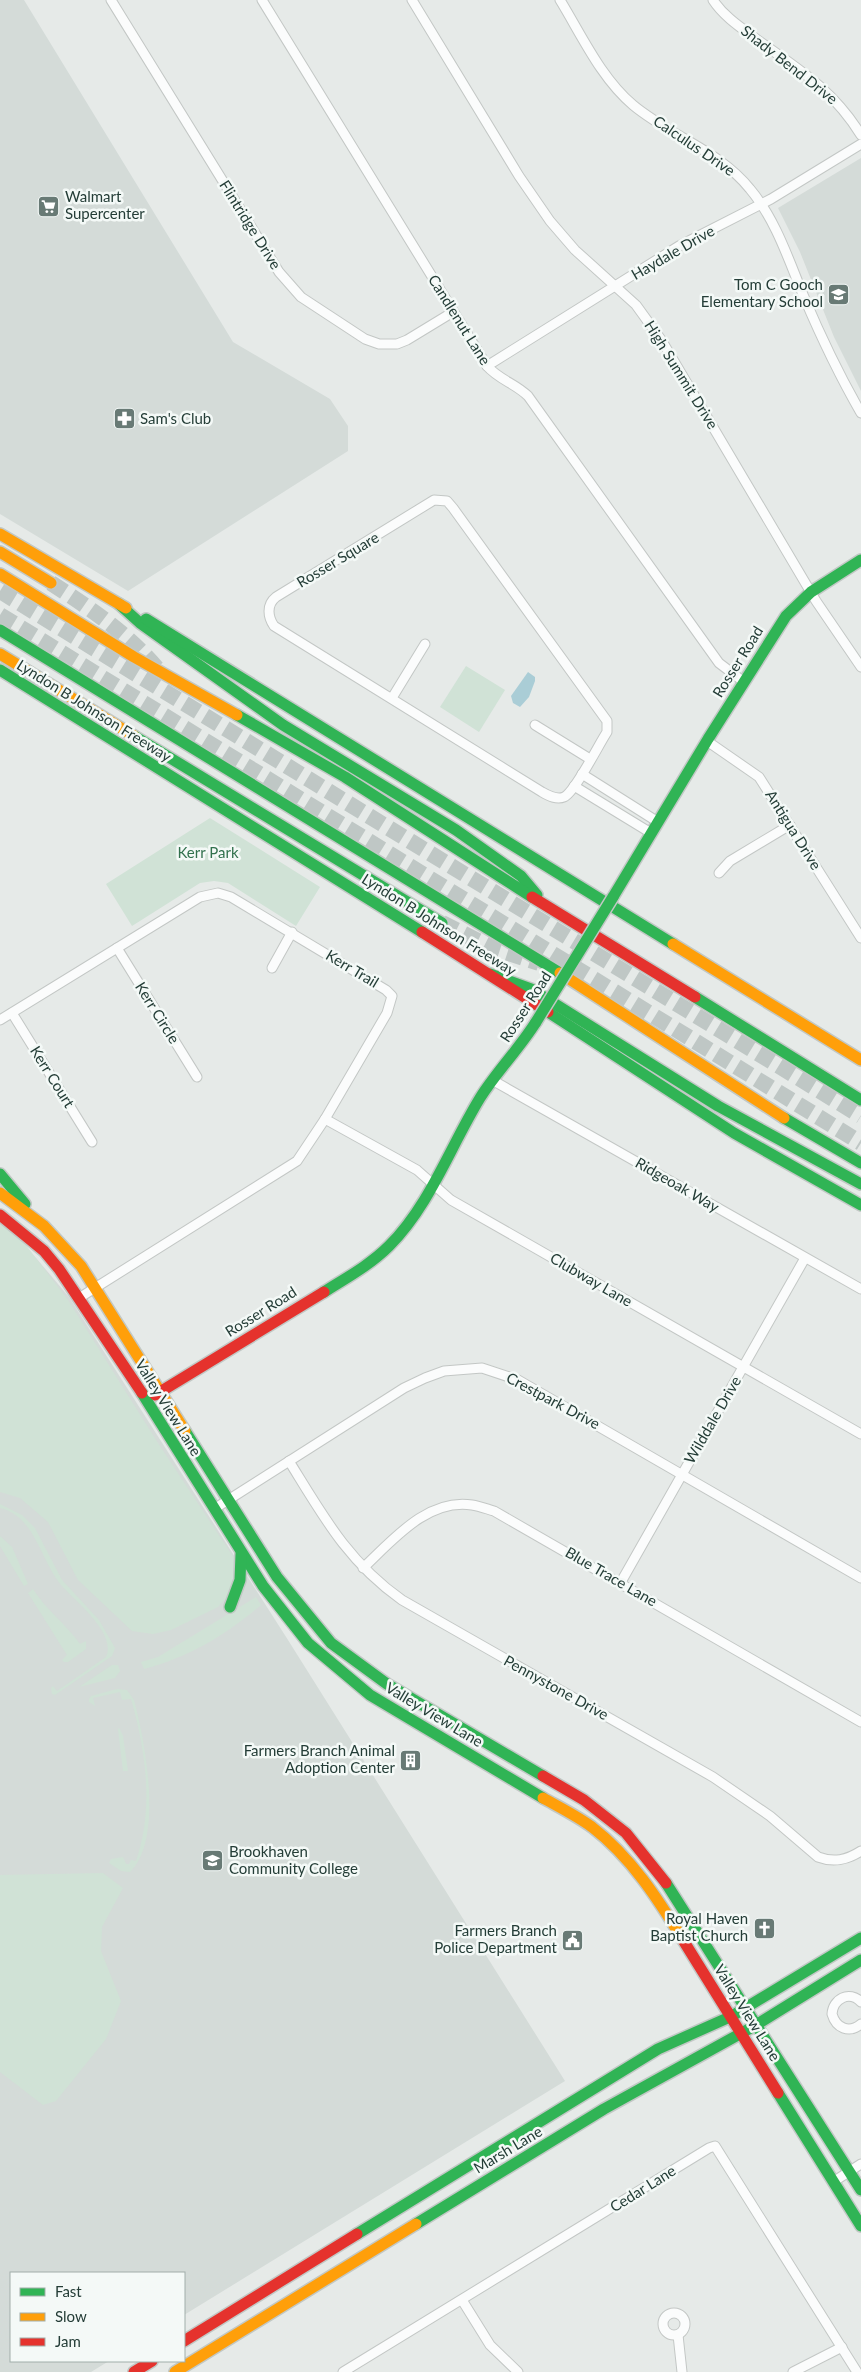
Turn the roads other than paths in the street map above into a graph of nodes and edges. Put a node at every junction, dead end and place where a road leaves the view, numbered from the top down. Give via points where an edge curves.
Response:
1 (112, 0) edge
2 (262, 0) edge
3 (412, 0) edge
4 (560, 0) edge
5 (713, 0) edge
6 (861, 135) edge
7 (861, 144) edge
8 (761, 204) junction
9 (615, 287) junction
10 (453, 312) junction
11 (487, 366) junction
12 (861, 413) edge
13 (0, 534) edge
14 (0, 552) edge
15 (861, 560) edge
16 (0, 574) edge
17 (51, 583) tunnel mouth
18 (810, 592) junction
19 (119, 604) junction
20 (0, 630) edge
21 (425, 644) dead end
22 (0, 654) edge
23 (861, 667) edge
24 (0, 670) edge
25 (744, 682) junction
26 (392, 698) junction
27 (535, 725) dead end
28 (707, 741) junction
29 (590, 759) junction
30 (582, 774) junction
31 (574, 786) junction
32 (658, 822) junction
33 (790, 824) junction
34 (651, 833) junction
35 (719, 873) dead end
36 (545, 905) junction
37 (442, 923) tunnel mouth
38 (292, 932) junction
39 (861, 938) edge
40 (117, 948) junction
41 (272, 968) dead end
42 (490, 974) junction
43 (12, 1013) junction
44 (0, 1020) edge
45 (861, 1060) edge
46 (197, 1077) dead end
47 (492, 1080) junction
48 (861, 1100) edge
49 (325, 1119) junction
50 (92, 1142) dead end
51 (861, 1163) edge
52 (0, 1174) edge
53 (432, 1183) junction
54 (861, 1184) edge
55 (0, 1193) edge
56 (861, 1205) edge
57 (0, 1215) edge
58 (38, 1222) junction
59 (805, 1258) junction
60 (95, 1287) junction
61 (861, 1289) edge
62 (79, 1298) junction
63 (744, 1366) junction
64 (161, 1392) junction
65 (147, 1401) junction
66 (861, 1434) edge
67 (288, 1461) junction
68 (682, 1474) junction
69 (229, 1499) junction
70 (214, 1509) junction
71 (241, 1551) junction
72 (363, 1568) junction
73 (861, 1578) edge
74 (621, 1582) junction
75 (230, 1607) dead end
76 (861, 1722) edge
77 (482, 1740) junction
78 (473, 1755) junction
79 (610, 1820) junction
80 (599, 1833) junction
81 (861, 1852) edge
82 (673, 1893) junction
83 (659, 1901) junction
84 (861, 1938) edge
85 (861, 1960) edge
86 (861, 2002) edge
87 (745, 2008) junction
88 (732, 2016) junction
89 (756, 2024) junction
90 (860, 2027) edge
91 (742, 2032) junction
92 (861, 2164) edge
93 (850, 2171) junction
94 (834, 2182) junction
95 (861, 2190) edge
96 (861, 2226) edge
97 (462, 2300) junction
98 (678, 2335) dead end
99 (185, 2340) edge
100 (842, 2347) junction
101 (150, 2362) edge
102 (356, 2369) edge
103 (134, 2372) edge
104 (175, 2372) edge
105 (343, 2372) edge
106 (518, 2372) edge
107 (682, 2372) edge
108 (793, 2372) edge
109 (857, 2372) edge

1 - 10 street, Flintridge Drive via 279,272 301,297 365,339 388,345 407,340
2 - 10 street, Candlenut Lane
3 - 9 street, High Summit Drive via 540,207 576,250
4 - 8 street, Calculus Drive via 619,92 719,161 749,187
5 - 6 street, Shady Bend Drive via 730,19 823,88 838,102
7 - 8 street, Haydale Drive
8 - 9 street, Haydale Drive via 680,246
8 - 12 street, Calculus Drive via 781,242 830,357
9 - 11 street, Haydale Drive
9 - 18 street, High Summit Drive via 636,305 662,341
10 - 11 street, Candlenut Lane
11 - 25 street, Candlenut Lane via 528,396 719,663
13 - 19 main road
14 - 17 main road
15 - 18 main road, Rosser Road
16 - 36 main road via 134,657 344,777
18 - 23 street, High Summit Drive
18 - 25 main road, Rosser Road via 786,616
19 - 36 main road via 140,623 245,699 448,825 521,876
19 - 45 main road via 176,636
20 - 51 main road, Lyndon B Johnson Freeway via 614,1006 757,1102
21 - 26 street
22 - 37 main road
24 - 42 main road, Lyndon B Johnson Freeway
25 - 28 main road, Rosser Road
26 - 29 street, Rosser Square via 274,626 268,612 276,597 434,500 447,501 607,721 607,732
26 - 31 street, Rosser Square via 550,796 564,797
27 - 29 street
28 - 32 main road, Rosser Road
28 - 33 street, Antigua Drive via 759,776
29 - 30 street, Rosser Square
30 - 31 street, Rosser Square
30 - 32 street
31 - 34 street
32 - 34 main road, Rosser Road
33 - 35 street via 730,861
33 - 39 street, Antigua Drive
34 - 47 main road, Rosser Road, bridge via 536,1022
36 - 48 main road
38 - 40 street, Kerr Trail via 231,897 211,893
38 - 41 street
38 - 49 street, Kerr Trail via 392,996 387,1013
40 - 43 street, Kerr Trail
40 - 46 street, Kerr Circle
42 - 54 main road via 531,989 718,1106
42 - 56 main road, Lyndon B Johnson Freeway via 684,1103
43 - 44 street, Kerr Trail
43 - 50 street, Kerr Court
47 - 53 main road, Rosser Road
47 - 59 street, Ridgeoak Way
49 - 53 street, Clubway Lane via 417,1170
49 - 60 street, Kerr Trail via 303,1154 290,1167
52 - 58 main road
53 - 63 street, Clubway Lane via 451,1200
53 - 64 main road, Rosser Road via 402,1232 382,1254
55 - 58 main road, Valley View Lane
57 - 62 main road, Valley View Lane via 44,1251
58 - 60 main road, Valley View Lane via 68,1250
59 - 61 street, Ridgeoak Way
59 - 63 street, Wilddale Drive
60 - 62 street, Kerr Trail
60 - 64 main road, Valley View Lane
62 - 65 main road, Valley View Lane
63 - 66 street, Clubway Lane
63 - 68 street, Wilddale Drive
64 - 65 main road, Rosser Road
64 - 69 main road, Valley View Lane
65 - 70 main road, Valley View Lane
67 - 68 street, Crestpark Drive via 404,1388 444,1371 482,1368 518,1380
67 - 69 street, Crestpark Drive
67 - 72 street, Pennystone Drive via 336,1537
68 - 73 street, Crestpark Drive
68 - 74 street, Wilddale Drive
69 - 70 street, Crestpark Drive
69 - 77 main road, Valley View Lane via 299,1609 331,1643 387,1684
70 - 71 main road, Valley View Lane
71 - 75 main road via 240,1580
71 - 78 main road, Valley View Lane via 274,1602 327,1662 376,1698
72 - 74 street, Blue Trace Lane via 428,1512 449,1506 471,1505 494,1511
72 - 81 street, Pennystone Drive via 402,1600 713,1777 770,1816 818,1857 840,1861
74 - 76 street, Blue Trace Lane
77 - 78 main road
77 - 79 main road, Valley View Lane via 584,1800
78 - 80 main road, Valley View Lane
79 - 80 main road
79 - 82 main road, Valley View Lane via 642,1851
80 - 83 main road, Valley View Lane via 634,1868
82 - 83 main road
82 - 87 main road, Valley View Lane
83 - 88 main road, Valley View Lane
84 - 87 main road, Marsh Lane
85 - 89 main road, Marsh Lane
86 - 90 street via 854,1997 844,1997 832,2009 834,2020 842,2028
87 - 88 main road, Marsh Lane
87 - 89 main road, Valley View Lane
88 - 91 main road, Valley View Lane
88 - 99 main road, Marsh Lane via 658,2049
89 - 91 main road, Marsh Lane
89 - 93 main road, Valley View Lane
91 - 94 main road, Valley View Lane
91 - 104 main road, Marsh Lane via 604,2109
92 - 93 street
93 - 94 street
93 - 95 main road, Valley View Lane
94 - 96 main road, Valley View Lane
97 - 100 street, Cedar Lane via 715,2146
97 - 102 street, Cedar Lane
97 - 106 street via 490,2344
98 - 107 street
100 - 108 street
100 - 109 street, Cedar Lane
101 - 103 main road
102 - 105 street, Cedar Lane

